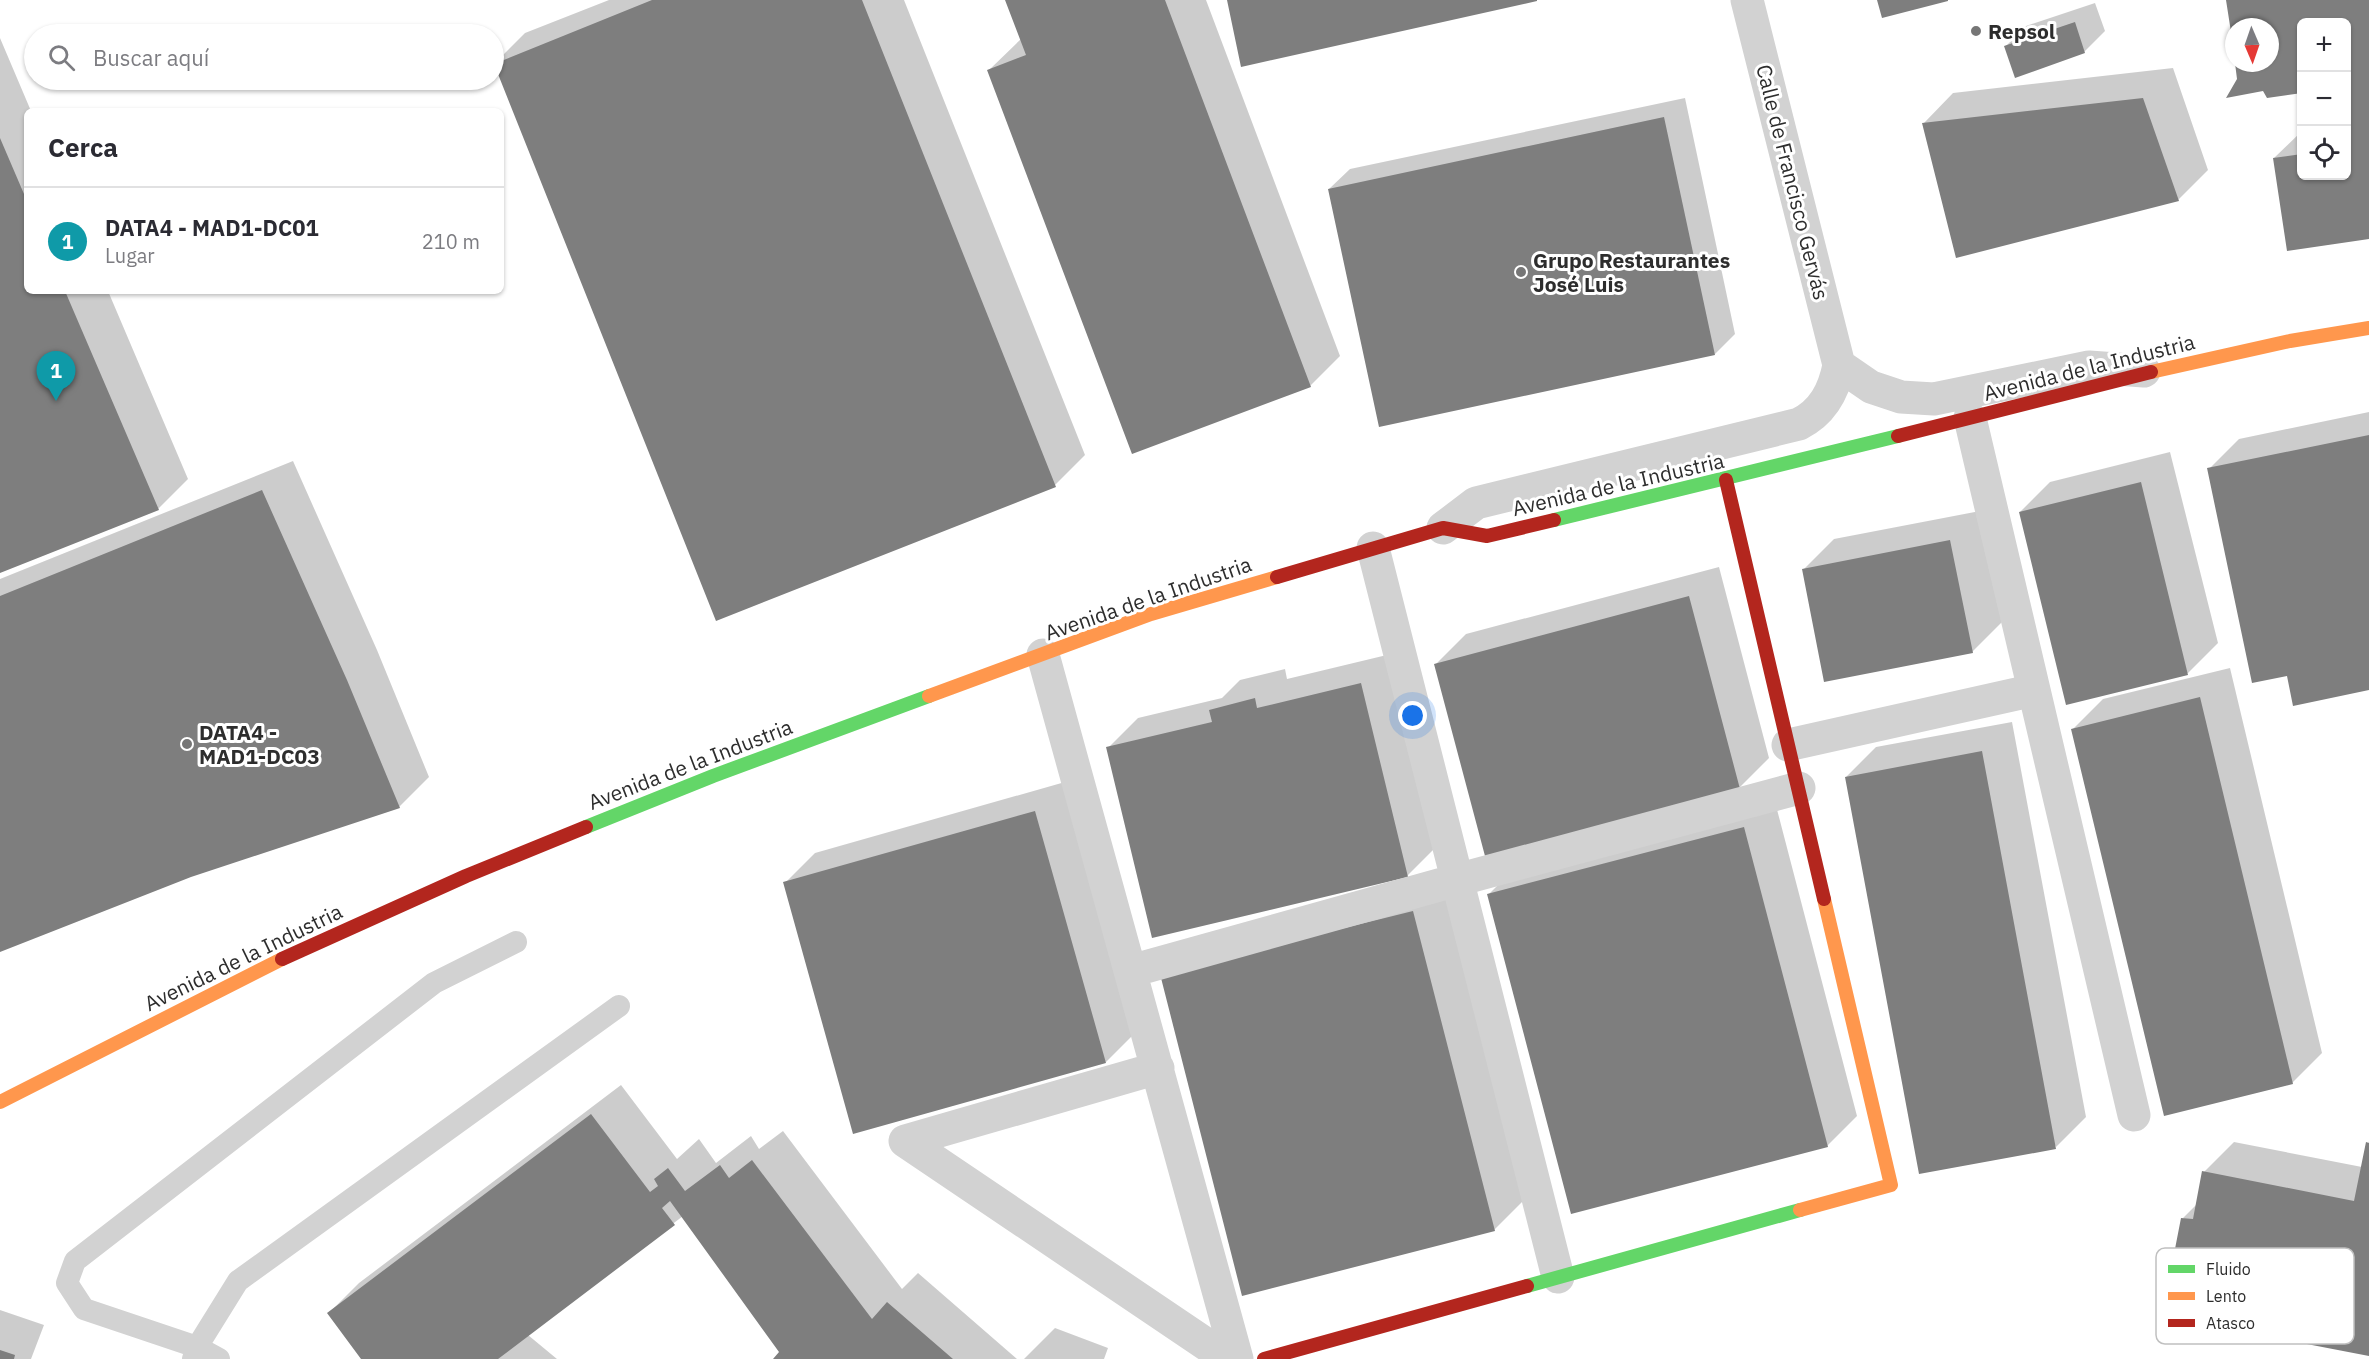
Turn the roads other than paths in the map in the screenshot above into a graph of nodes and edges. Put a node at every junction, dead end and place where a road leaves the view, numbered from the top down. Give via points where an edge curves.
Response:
1 (1747, 0) edge
2 (2369, 328) edge
3 (1839, 365) junction
4 (2153, 371) junction
5 (1970, 418) junction
6 (1726, 480) junction
7 (1443, 528) junction
8 (1373, 548) junction
9 (1043, 655) junction
10 (2034, 690) junction
11 (1788, 745) junction
12 (1799, 788) junction
13 (1457, 880) junction
14 (516, 942) dead end
15 (1131, 971) junction
16 (619, 1006) dead end
17 (1158, 1068) junction
18 (0, 1102) edge
19 (2134, 1115) dead end
20 (1558, 1277) junction
21 (195, 1353) edge
22 (219, 1359) edge
23 (1228, 1359) edge
24 (1237, 1359) edge
25 (1264, 1359) edge

1 - 3 street, Calle de Francisco Gervás
2 - 4 street, Avenida de la Industria
3 - 4 street via 1871,387 1901,397 1934,399 2089,367
3 - 7 street via 1836,384 1826,401 1799,424 1476,502
4 - 5 street, Avenida de la Industria
5 - 6 street, Avenida de la Industria
5 - 10 street
6 - 7 street, Avenida de la Industria via 1487,536
6 - 11 street
7 - 8 street, Avenida de la Industria
8 - 9 street, Avenida de la Industria via 1151,614
8 - 13 street
9 - 15 street
9 - 18 street, Avenida de la Industria via 713,776 466,876 266,966
10 - 11 street
10 - 19 street
11 - 12 street
12 - 13 street
12 - 20 street via 1891,1185
13 - 15 street
13 - 20 street
14 - 21 lane via 434,983 75,1261 67,1283 84,1309
15 - 17 street
16 - 21 lane via 238,1281
17 - 23 street via 904,1141
17 - 24 street
20 - 25 street
21 - 22 lane

